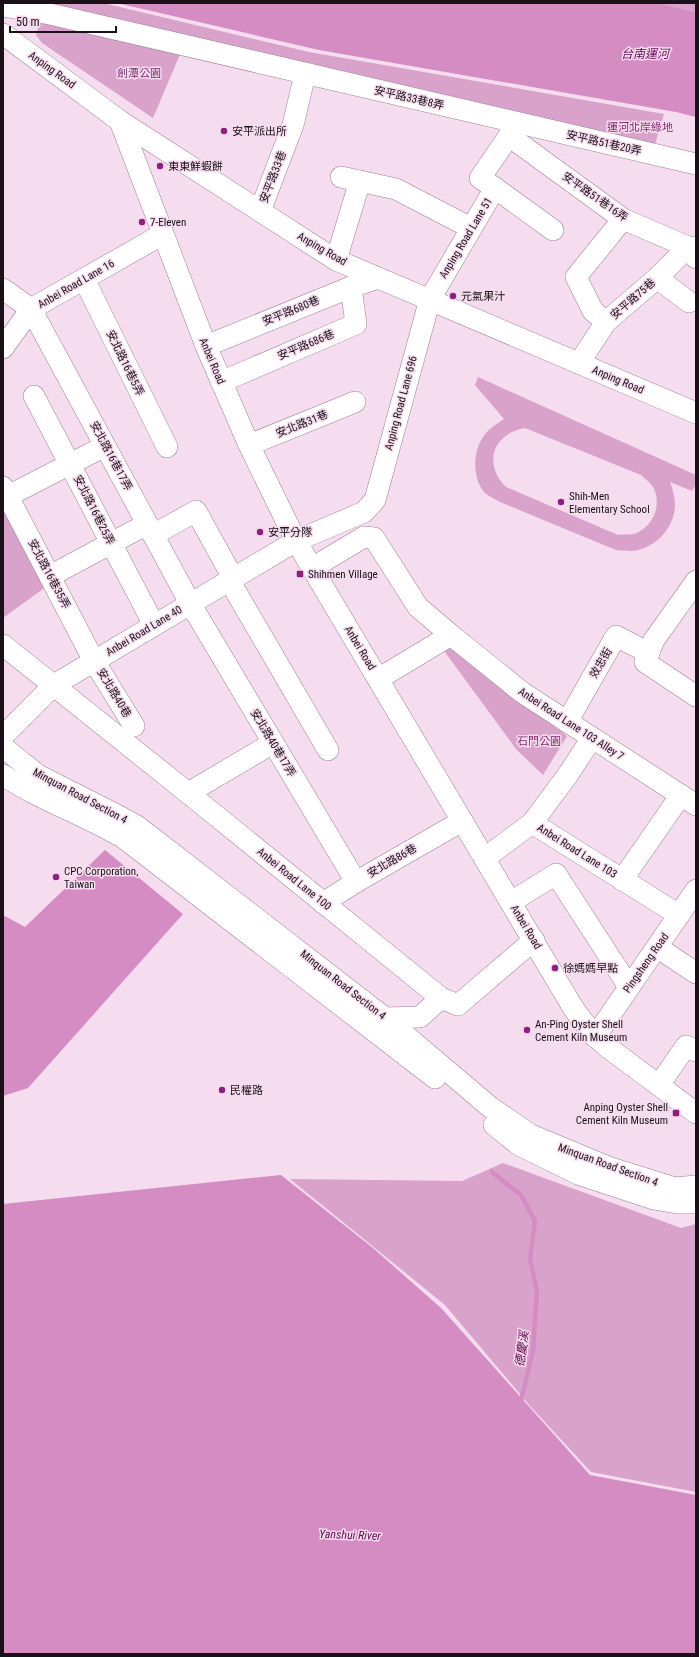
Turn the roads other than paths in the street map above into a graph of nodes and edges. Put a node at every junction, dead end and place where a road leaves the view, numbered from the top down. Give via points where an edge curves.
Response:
1 (3, 6) edge
2 (3, 34) edge
3 (305, 74) junction
4 (120, 121) junction
5 (511, 129) junction
6 (696, 164) edge
7 (495, 188) junction
8 (260, 211) junction
9 (623, 219) junction
10 (471, 228) junction
11 (553, 230) dead end
12 (163, 234) junction
13 (693, 251) edge
14 (336, 260) junction
15 (378, 278) junction
16 (658, 278) junction
17 (84, 280) junction
18 (351, 287) junction
19 (3, 289) edge
20 (430, 299) junction
21 (31, 310) junction
22 (692, 311) edge
23 (606, 322) junction
24 (206, 346) junction
25 (3, 348) edge
26 (579, 363) junction
27 (221, 382) junction
28 (34, 396) dead end
29 (355, 402) dead end
30 (696, 413) edge
31 (249, 445) junction
32 (105, 446) junction
33 (167, 447) dead end
34 (70, 464) junction
35 (5, 491) edge
36 (370, 506) joint
37 (150, 530) junction
38 (296, 541) junction
39 (111, 543) junction
40 (312, 568) junction
41 (50, 576) junction
42 (231, 579) junction
43 (696, 581) edge
44 (190, 603) junction
45 (154, 625) junction
46 (451, 636) junction
47 (3, 645) edge
48 (649, 653) junction
49 (94, 660) junction
50 (378, 678) junction
51 (54, 685) junction
52 (696, 696) edge
53 (567, 722) junction
54 (134, 726) dead end
55 (3, 736) edge
56 (592, 738) junction
57 (273, 743) junction
58 (3, 747) edge
59 (328, 750) dead end
60 (3, 775) edge
61 (188, 793) junction
62 (688, 800) edge
63 (462, 821) junction
64 (532, 823) junction
65 (485, 858) junction
66 (622, 880) junction
67 (356, 882) junction
68 (696, 890) edge
69 (511, 902) junction
70 (323, 903) junction
71 (679, 915) junction
72 (534, 940) junction
73 (657, 947) junction
74 (696, 973) edge
75 (629, 988) junction
76 (441, 998) junction
77 (380, 1024) junction
78 (595, 1036) junction
79 (696, 1051) edge
80 (659, 1085) junction
81 (695, 1110) edge
82 (696, 1186) edge
83 (696, 1203) edge

1 - 3 street, 安平路33巷8弄 via 50,14
2 - 4 street, Anping Road
3 - 5 street, 安平路33巷8弄
3 - 8 street, 安平路33巷 via 293,125
4 - 8 street, Anping Road
4 - 12 street, Anbei Road
5 - 6 street, 安平路51巷20弄
5 - 7 street, Anping Road Lane 51 via 480,178
5 - 9 street, 安平路51巷16弄
7 - 10 street, Anping Road Lane 51
7 - 11 street
8 - 14 street, Anping Road
9 - 13 street, 安平路51巷16弄
9 - 23 street via 576,276 593,311
10 - 14 street via 396,189 351,179
10 - 20 street, Anping Road Lane 51
12 - 17 street, Anbei Road Lane 16
12 - 24 street, Anbei Road
13 - 16 street, 安平路75巷
14 - 15 street, Anping Road
15 - 18 street, 安平路680巷
15 - 20 street, Anping Road
16 - 22 street
16 - 23 street, 安平路75巷
17 - 21 street, Anbei Road Lane 16
17 - 33 street, 安北路16巷5弄
18 - 24 street, 安平路680巷
18 - 27 street, 安平路686巷 via 356,324
19 - 21 street
20 - 26 street, Anping Road
20 - 36 street, Anping Road Lane 696 via 375,500
21 - 25 street, Anbei Road Lane 16
21 - 32 street, 安北路16巷17弄
23 - 26 street, 安平路75巷
24 - 27 street, Anbei Road
26 - 30 street, Anping Road
27 - 31 street, Anbei Road
28 - 34 street, 安北路16巷25弄
29 - 31 street, 安北路31巷
31 - 38 street, Anbei Road
32 - 34 street
32 - 37 street, 安北路16巷17弄
34 - 35 street
34 - 39 street, 安北路16巷25弄
35 - 41 street, 安北路16巷35弄
36 - 38 street, Anbei Road Lane 40 via 364,512
37 - 39 street
37 - 42 street via 196,510
37 - 44 street, 安北路16巷17弄
38 - 40 street, Anbei Road
38 - 42 street, Anbei Road Lane 40
39 - 41 street
39 - 45 street, 安北路16巷25弄
40 - 46 street, Anbei Road Lane 103 Alley 7 via 364,537 374,538 418,607
40 - 50 street, Anbei Road
41 - 49 street, 安北路16巷35弄
42 - 44 street, Anbei Road Lane 40
42 - 59 street
43 - 48 street via 654,640
44 - 45 street, Anbei Road Lane 40
44 - 57 street, 安北路40巷17弄
45 - 49 street, Anbei Road Lane 40
46 - 50 street
46 - 53 street, Anbei Road Lane 103 Alley 7 via 523,693
47 - 51 street, Anbei Road Lane 100
48 - 52 street via 645,662
48 - 53 street, 效忠街 via 616,636
49 - 51 street, Anbei Road Lane 40
49 - 54 street, 安北路40巷
50 - 63 street, Anbei Road
51 - 55 street, Anbei Road Lane 40
51 - 61 street, Anbei Road Lane 100
53 - 56 street, Anbei Road Lane 103 Alley 7
56 - 62 street, Anbei Road Lane 103 Alley 7
56 - 64 street, Anbei Road Lane 103
57 - 61 street
57 - 67 street, 安北路40巷17弄
58 - 77 street, Minquan Road Section 4 via 38,774 137,826
60 - 77 street, Minquan Road Section 4 via 125,839
61 - 70 street, Anbei Road Lane 100
62 - 66 street, Anbei Road Lane 103
63 - 65 street, Anbei Road
63 - 67 street, 安北路86巷
64 - 65 street, Anbei Road Lane 103
64 - 66 street, Anbei Road Lane 103
65 - 69 street, Anbei Road
66 - 71 street, Anbei Road Lane 103
67 - 70 street, 安北路86巷
68 - 71 street, Pingsheng Road
69 - 72 street, Anbei Road
69 - 75 street via 556,874
70 - 76 street, Anbei Road Lane 100
71 - 73 street, Pingsheng Road
72 - 76 street, Anbei Road Lane 100 via 458,1005
72 - 78 street, Anbei Road via 572,1006
73 - 74 street
73 - 75 street, Pingsheng Road
75 - 78 street, Pingsheng Road
76 - 77 street via 420,1018
77 - 82 street, Minquan Road Section 4 via 531,1135 608,1167 675,1188
77 - 83 street, Minquan Road Section 4 via 519,1145 578,1174 654,1199
78 - 80 street, Anbei Road
79 - 80 street via 686,1046
80 - 81 street, Anbei Road

